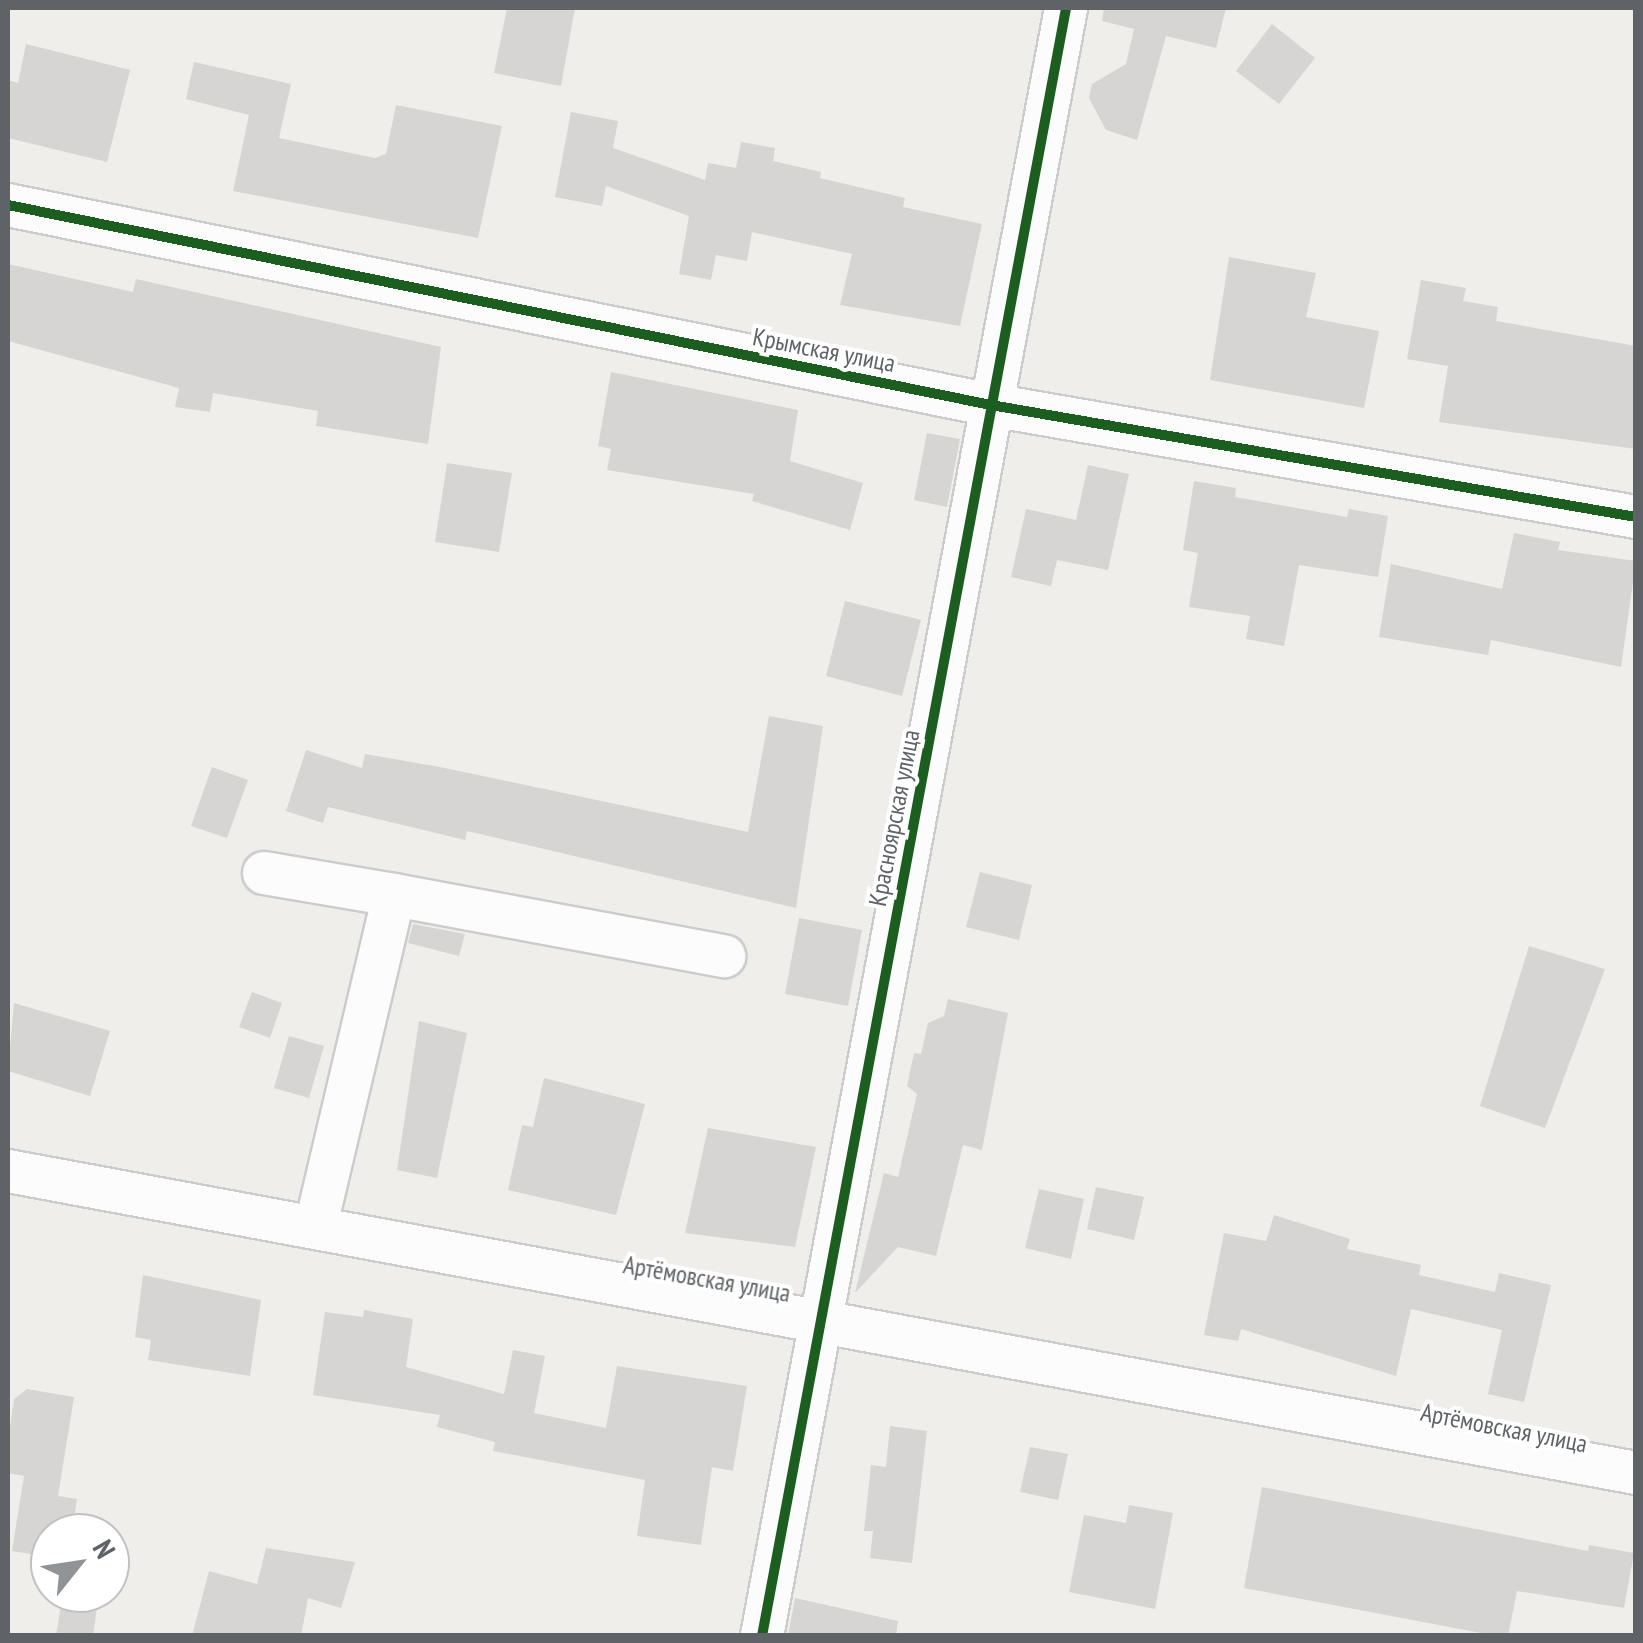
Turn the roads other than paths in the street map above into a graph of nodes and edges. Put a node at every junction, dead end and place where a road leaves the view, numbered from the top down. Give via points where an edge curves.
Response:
1 (1066, 8) edge
2 (8, 205) edge
3 (991, 404) junction
4 (1636, 517) edge
5 (264, 873) dead end
6 (394, 895) junction
7 (724, 956) dead end
8 (8, 1172) edge
9 (315, 1228) junction
10 (821, 1320) junction
11 (1636, 1473) edge
12 (762, 1636) edge

1 - 3 street, Красноярская улица
2 - 3 street, Крымская улица
3 - 4 street, Крымская улица
3 - 10 street, Красноярская улица
5 - 6 street
6 - 7 street
6 - 9 street
8 - 9 street, Артёмовская улица
9 - 10 street, Артёмовская улица
10 - 11 street, Артёмовская улица
10 - 12 street, Красноярская улица

